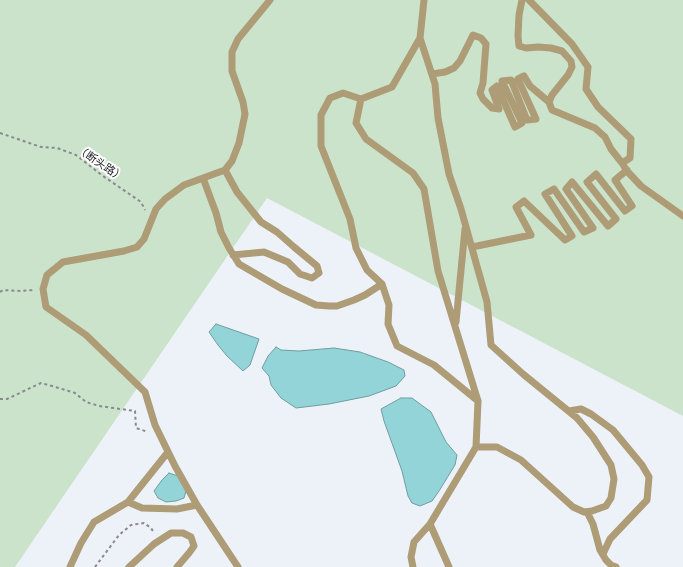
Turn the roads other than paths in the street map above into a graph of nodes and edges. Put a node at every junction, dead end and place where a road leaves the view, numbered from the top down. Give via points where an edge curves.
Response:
1 (270, 0) edge
2 (424, 0) edge
3 (522, 0) edge
4 (529, 0) edge
5 (420, 38) junction
6 (432, 74) junction
7 (361, 99) junction
8 (549, 102) junction
9 (622, 163) junction
10 (225, 170) junction
11 (627, 170) junction
12 (203, 178) junction
13 (683, 216) edge
14 (465, 224) junction
15 (472, 248) junction
16 (233, 255) junction
17 (382, 284) junction
18 (455, 326) junction
19 (478, 401) junction
20 (569, 411) junction
21 (476, 447) junction
22 (168, 452) junction
23 (128, 502) junction
24 (197, 505) junction
25 (587, 512) junction
26 (430, 524) junction
27 (603, 554) junction
28 (70, 567) edge
29 (129, 567) edge
30 (177, 567) edge
31 (238, 567) edge
32 (413, 567) edge
33 (449, 567) edge
34 (616, 567) edge

1 - 10 lane via 238,40 232,52 232,71 244,102 244,114 239,143 232,161
2 - 5 lane
3 - 8 lane via 519,46 552,48 562,51 571,61 572,68
4 - 9 lane via 572,44 588,67 586,89 598,107 631,139 630,158
5 - 6 lane
5 - 7 lane via 392,87
6 - 8 lane via 454,68 473,35 481,38 486,44 480,93 492,108 499,109 492,90 497,86 515,127 522,123 502,82 511,80 527,120 536,119 518,78 524,76 530,86
6 - 14 lane via 449,174
7 - 17 lane via 343,93 330,98 321,115 322,146 350,219 356,248 367,270
7 - 18 lane via 356,122 366,139 413,173 424,189 438,271
8 - 9 lane via 552,110 595,128 605,137
9 - 11 lane
10 - 12 lane
10 - 16 lane via 237,192 261,222 277,232 317,266 320,273 312,278 300,274 288,262 264,252
11 - 13 lane via 641,186
11 - 15 lane via 614,180 632,206 625,211 596,174 587,182 616,219 608,226 572,182 566,189 593,228 584,232 554,189 545,194 572,236 565,240 524,202 516,207 531,234
12 - 16 lane via 221,232
12 - 22 lane via 184,185 165,199 156,209 144,239 137,247 63,262 48,275 43,289 46,307 86,335 145,392 155,425
14 - 15 lane
14 - 18 lane
15 - 20 lane via 487,302 491,345
16 - 17 lane via 239,264 316,305 337,306 365,295
17 - 19 lane via 389,305 388,324 397,346 434,365
18 - 19 lane
19 - 21 lane
20 - 25 lane via 593,437 611,465 614,479 611,498 606,506
20 - 27 lane via 581,410 591,414 613,430 649,477 647,500 610,539
21 - 25 lane via 497,447 521,460 573,507
21 - 26 lane
22 - 23 lane
22 - 24 lane
23 - 24 lane via 142,508 177,509
23 - 28 lane via 94,522
24 - 31 lane
25 - 27 lane
26 - 32 lane via 414,542 411,557
26 - 33 lane
27 - 34 lane via 611,565
29 - 30 lane via 154,544 172,533 183,533 191,537 194,546

